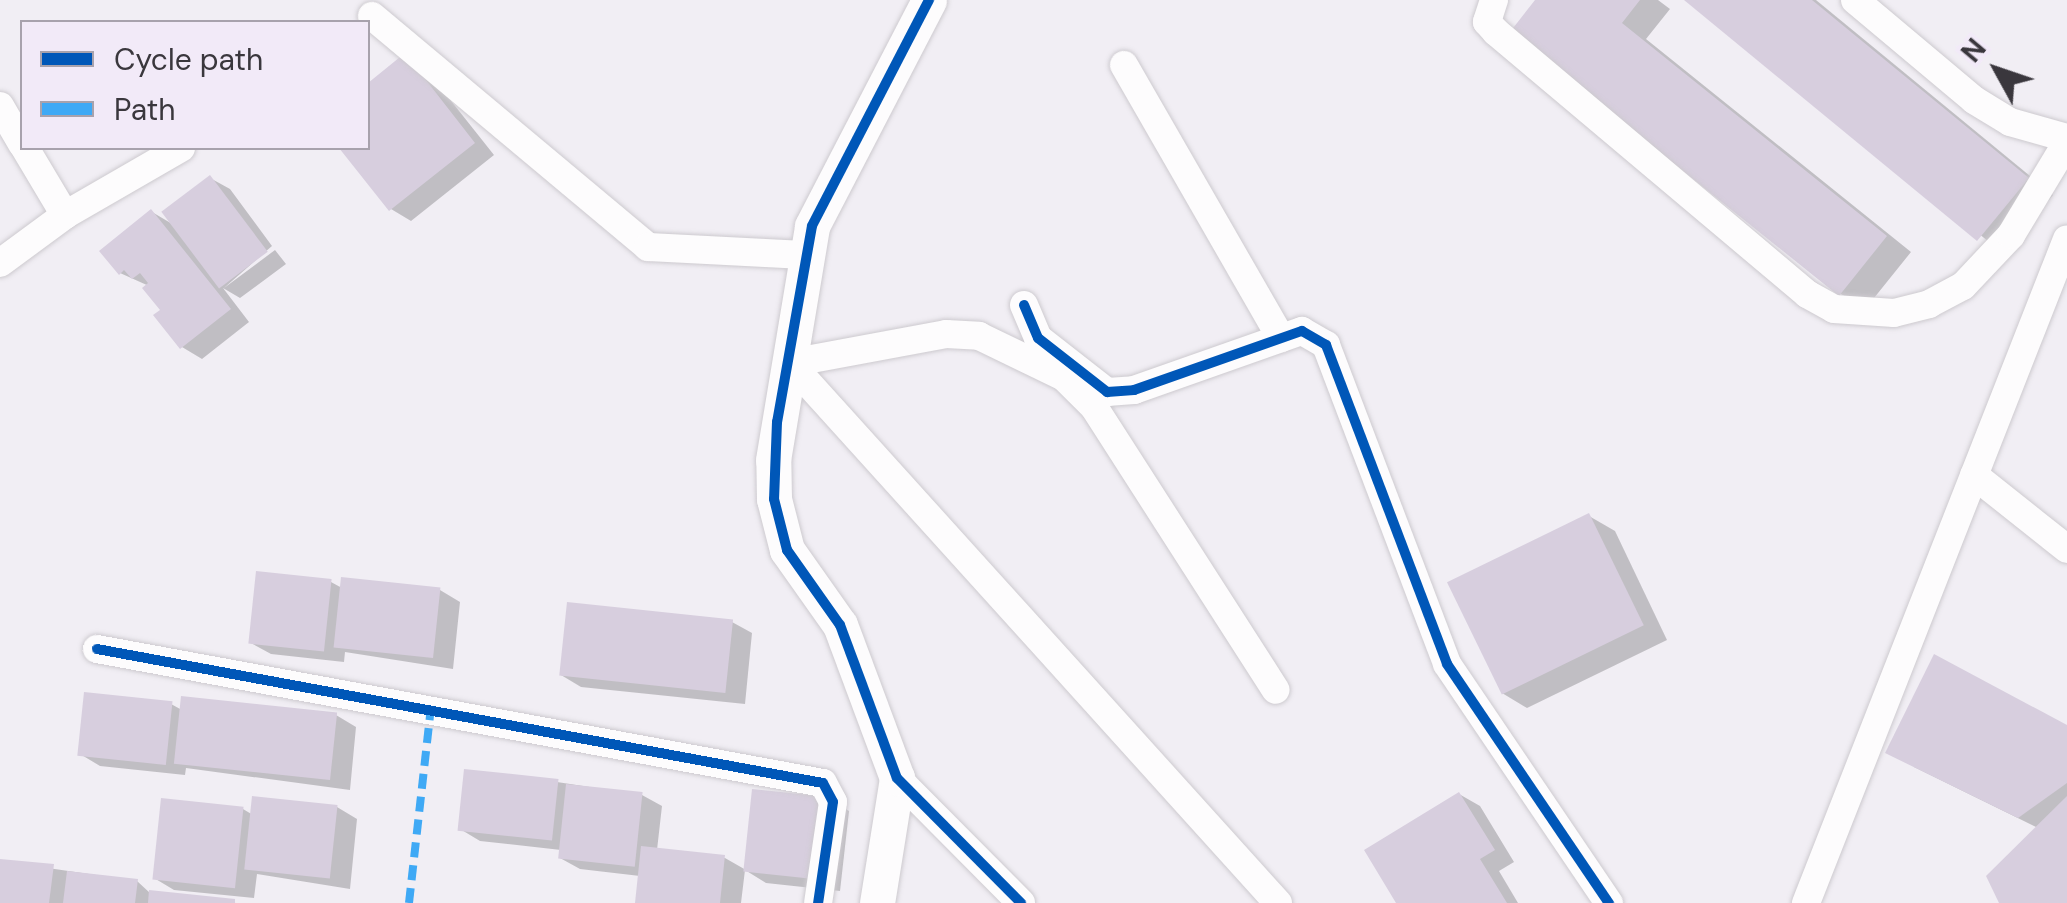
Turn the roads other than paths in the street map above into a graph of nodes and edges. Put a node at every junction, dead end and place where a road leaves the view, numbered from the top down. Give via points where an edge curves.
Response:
1 (928, 0) edge
2 (1494, 0) edge
3 (1856, 0) edge
4 (375, 13) edge
5 (1124, 65) dead end
6 (0, 106) edge
7 (20, 139) edge
8 (2067, 140) edge
9 (26, 150) edge
10 (178, 150) edge
11 (65, 215) junction
12 (2067, 239) edge
13 (805, 255) junction
14 (0, 263) edge
15 (1024, 306) dead end
16 (1281, 338) junction
17 (790, 363) junction
18 (1974, 475) junction
19 (2067, 549) edge
20 (97, 649) dead end
21 (1276, 690) dead end
22 (896, 778) junction
23 (818, 903) edge
24 (877, 903) edge
25 (1021, 903) edge
26 (1278, 903) edge
27 (1609, 903) edge
28 (1806, 903) edge

1 - 13 street via 851,141
2 - 8 street via 1487,22 1496,32 1834,309 1894,313 1963,286 2012,235
3 - 8 street via 1974,100 2010,122
4 - 13 street via 648,246
5 - 16 street
6 - 7 street
9 - 11 street
10 - 11 street
11 - 14 street
12 - 18 street
13 - 17 street
15 - 16 street via 1038,338 1107,392 1134,390
16 - 27 street via 1302,331 1326,345 1447,664
17 - 21 street via 946,334 979,336 1064,377 1094,407
17 - 22 street via 773,460 778,516 787,550 840,625
17 - 26 street
18 - 19 street
18 - 28 street
20 - 23 street via 824,784 833,802
22 - 24 street
22 - 25 street

